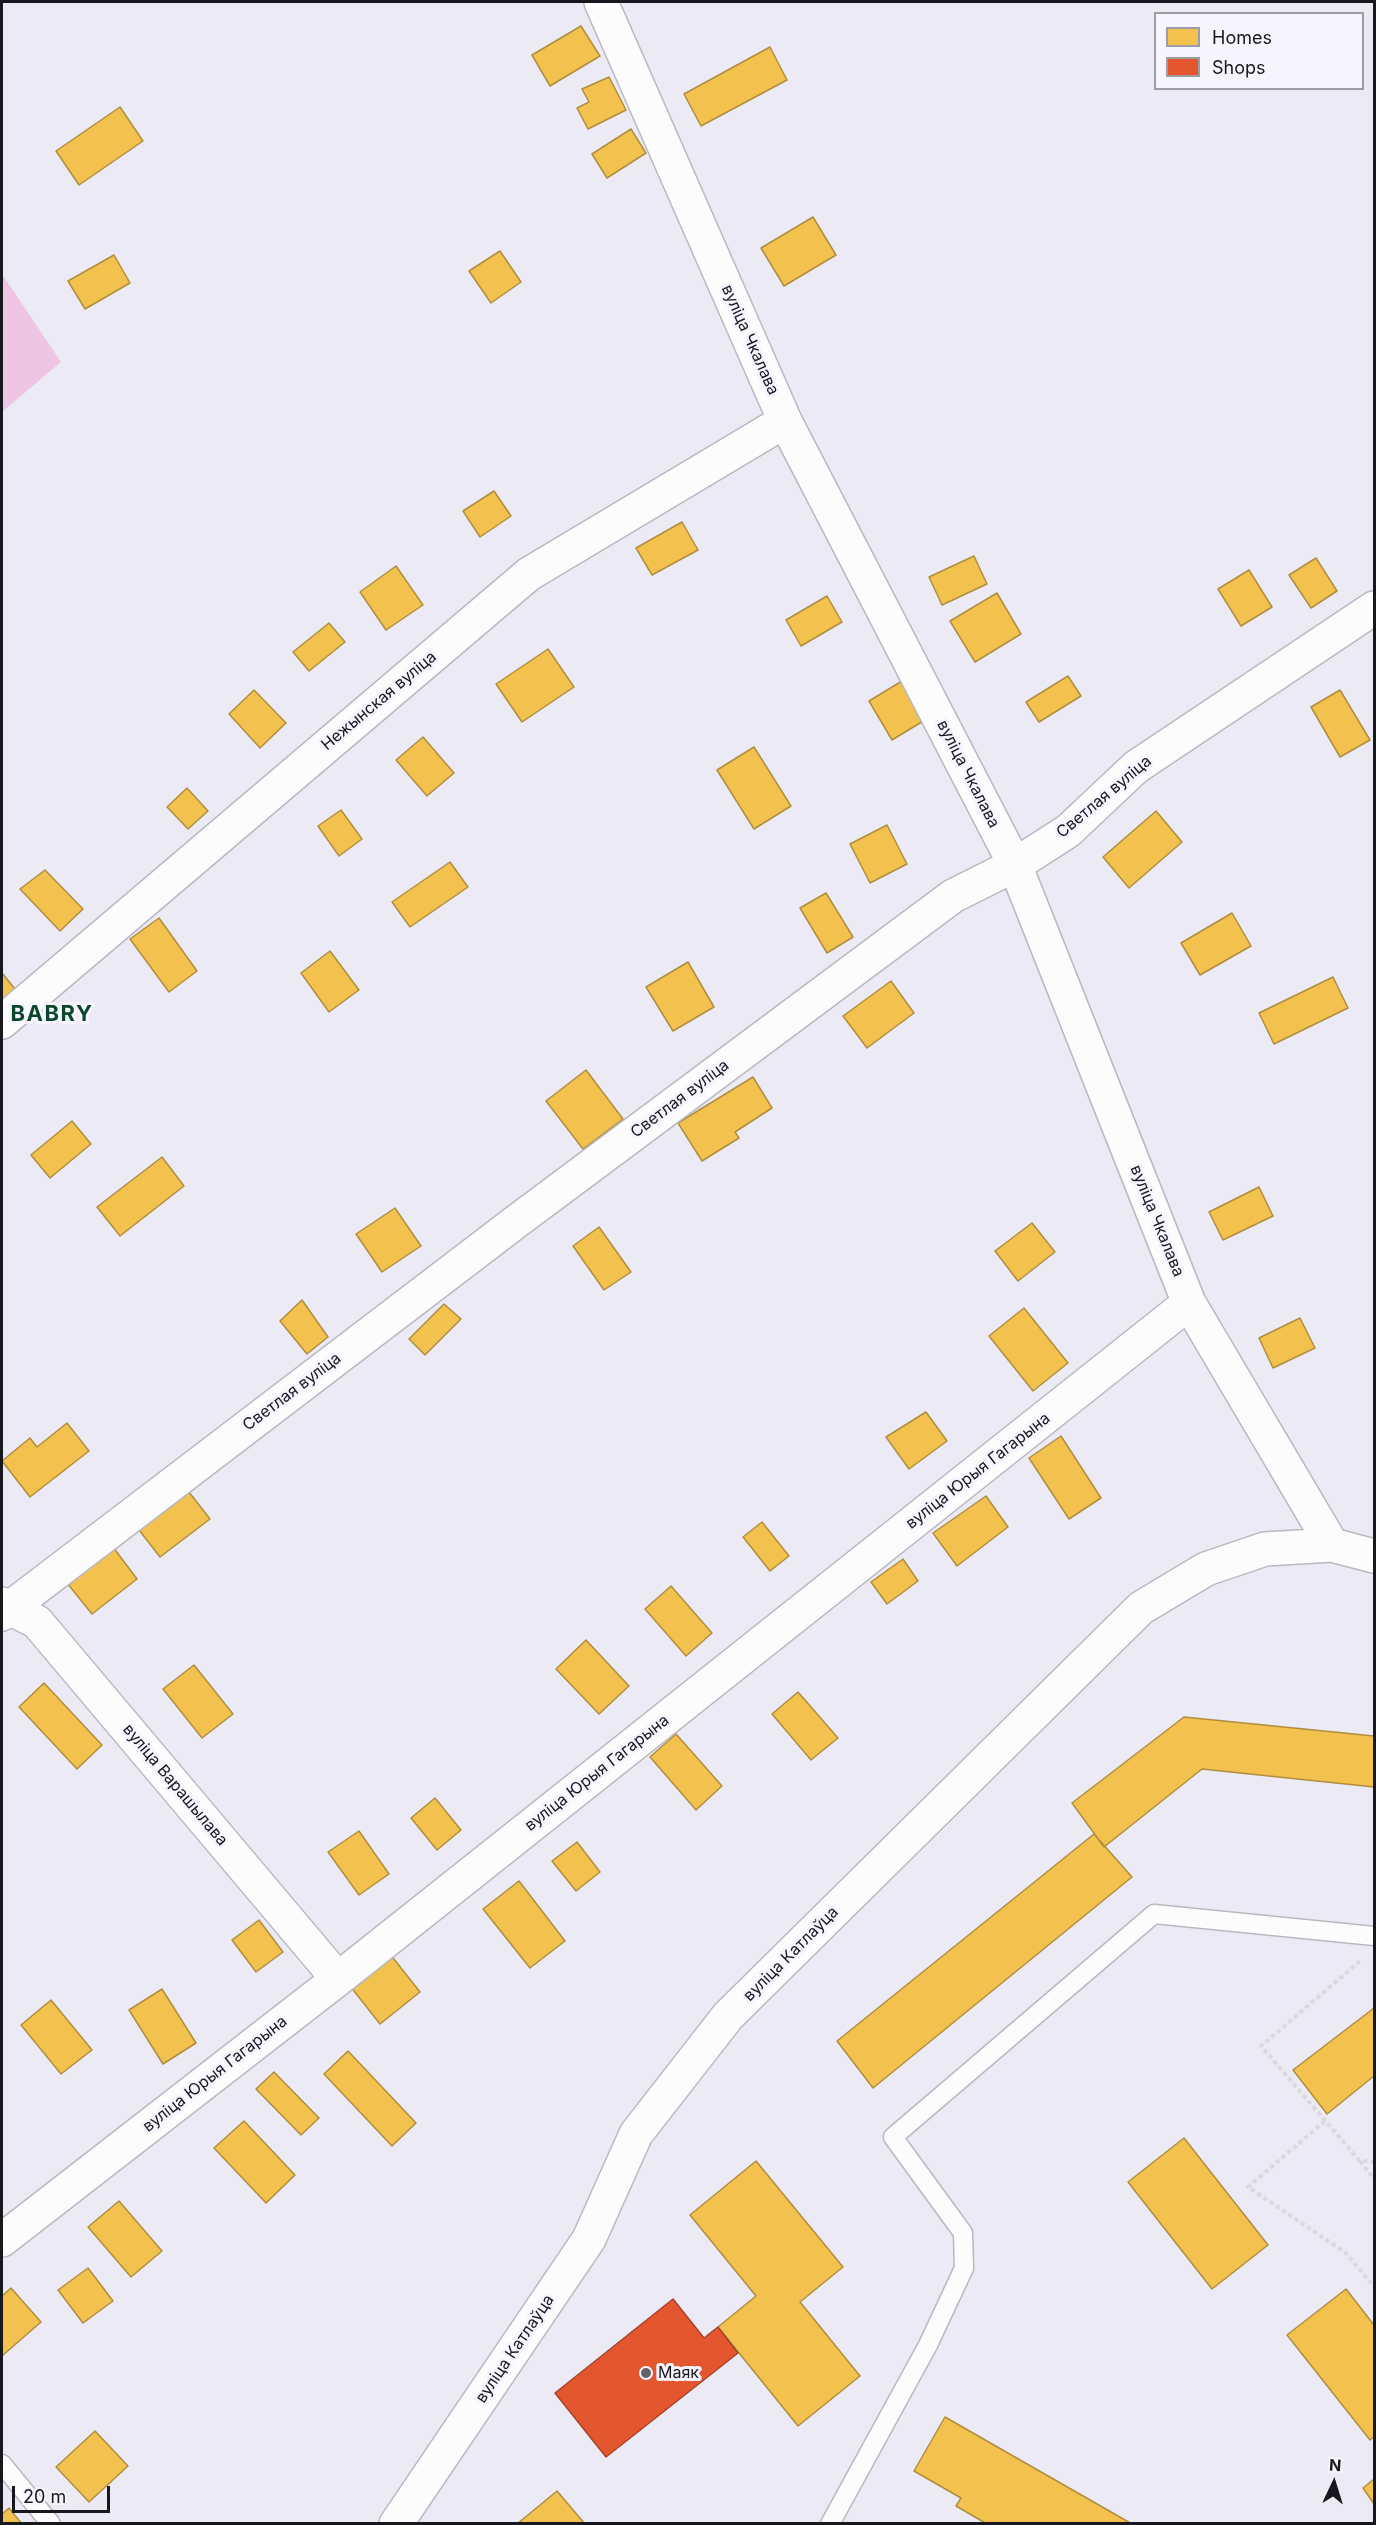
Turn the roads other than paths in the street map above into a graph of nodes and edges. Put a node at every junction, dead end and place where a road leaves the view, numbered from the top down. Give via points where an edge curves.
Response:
1 (601, 2) edge
2 (785, 421) junction
3 (1374, 608) edge
4 (1015, 865) junction
5 (2, 1022) edge
6 (1189, 1303) junction
7 (1332, 1545) junction
8 (1374, 1557) edge
9 (4, 1609) edge
10 (1374, 1936) edge
11 (338, 1979) junction
12 (2, 2240) edge
13 (2, 2464) edge
14 (51, 2523) edge
15 (396, 2523) edge
16 (830, 2523) edge

1 - 2 street, вуліца Чкалава
2 - 4 street, вуліца Чкалава
2 - 5 street, Нежынская вуліца via 529,574
3 - 4 street, Светлая вуліца via 1137,767 1068,831
4 - 6 street, вуліца Чкалава
4 - 9 street, Светлая вуліца via 953,896
6 - 7 street, вуліца Чкалава
6 - 11 street, вуліца Юрыя Гагарына
7 - 8 street, вуліца Катлаўца
7 - 15 street, вуліца Катлаўца via 1265,1549 1206,1569 1141,1608 728,2016 636,2134 589,2239
9 - 11 street, вуліца Варашылава via 37,1622
10 - 16 lane via 1154,1914 893,2137 963,2232 964,2268 928,2345
11 - 12 street, вуліца Юрыя Гагарына
13 - 14 lane

